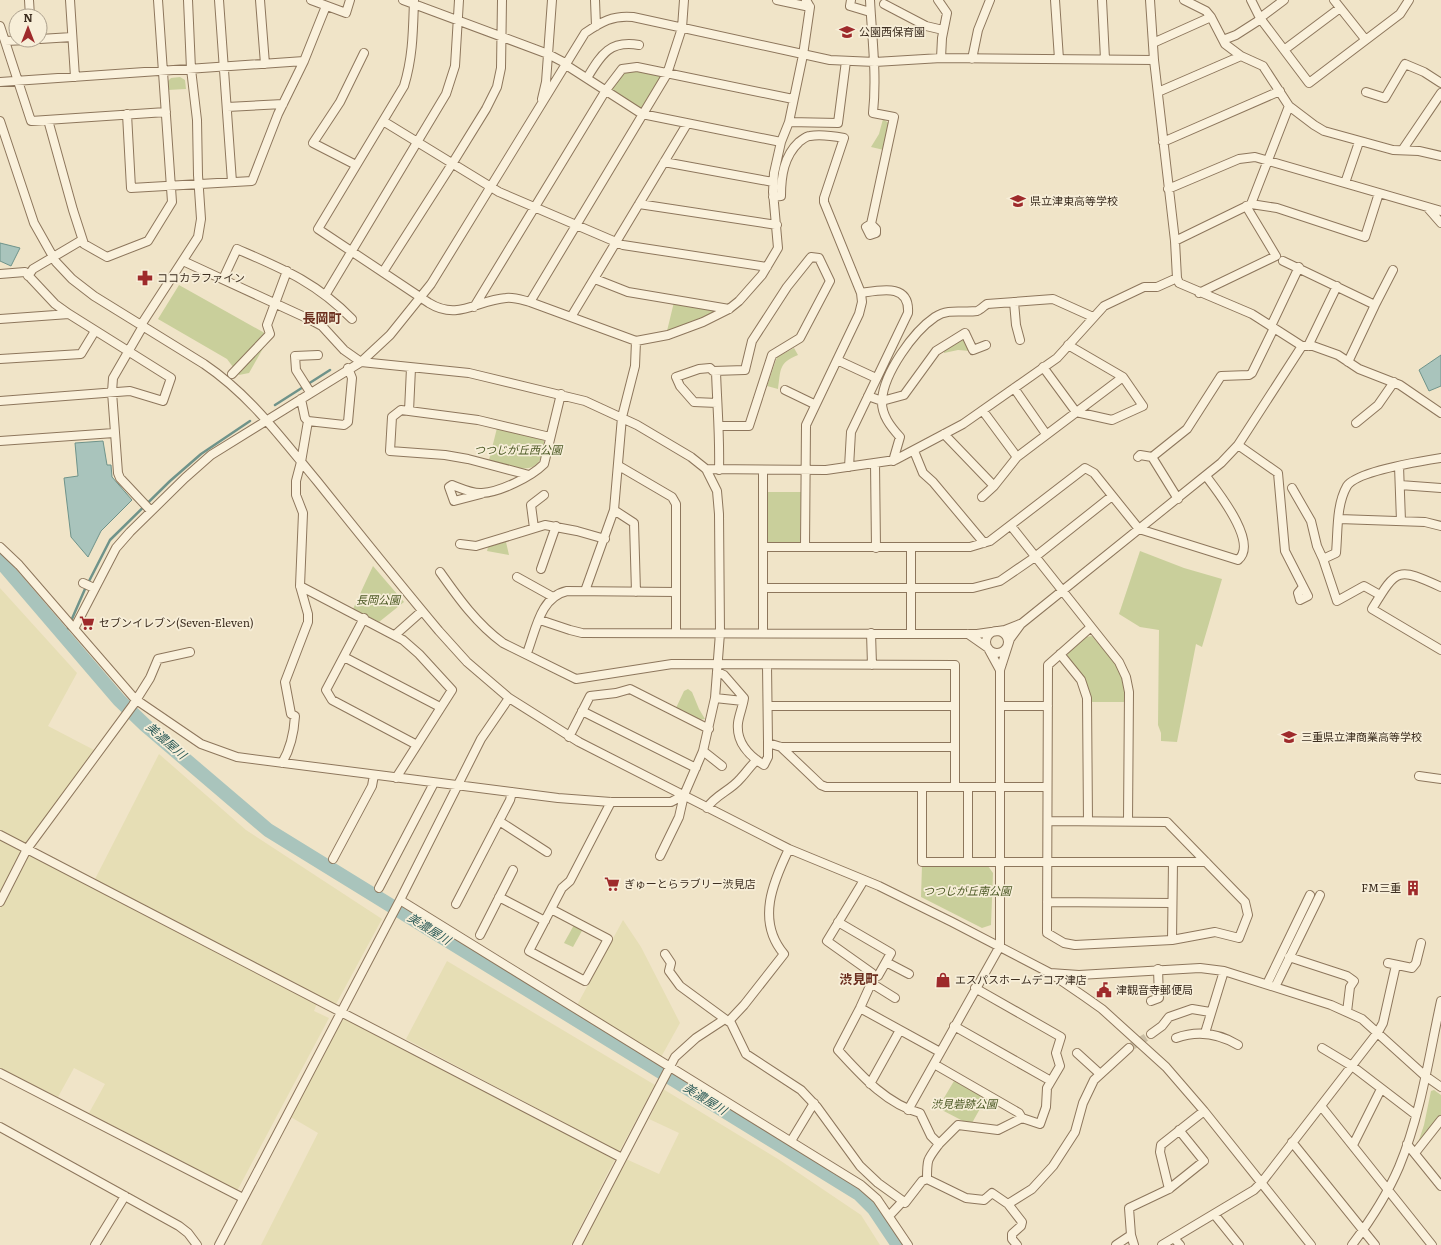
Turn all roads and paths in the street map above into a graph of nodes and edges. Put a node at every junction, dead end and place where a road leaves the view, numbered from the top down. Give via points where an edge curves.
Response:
1 (70, 0) edge
2 (158, 0) edge
3 (188, 0) edge
4 (220, 0) edge
5 (260, 0) edge
6 (311, 0) edge
7 (350, 0) edge
8 (403, 0) edge
9 (459, 0) edge
10 (502, 0) edge
11 (552, 0) edge
12 (595, 0) edge
13 (684, 0) edge
14 (776, 0) edge
15 (851, 0) edge
16 (870, 0) edge
17 (938, 0) edge
18 (990, 0) edge
19 (1055, 0) edge
20 (1102, 0) edge
21 (1150, 0) edge
22 (1184, 0) edge
23 (1251, 0) edge
24 (1284, 0) edge
25 (1334, 0) edge
26 (1409, 0) edge
27 (414, 2) edge
28 (808, 4) edge
29 (884, 4) dead end
30 (326, 6) junction
31 (1340, 8) junction
32 (870, 12) junction
33 (1211, 17) junction
34 (1261, 18) junction
35 (458, 21) junction
36 (0, 26) edge
37 (596, 26) junction
38 (682, 28) junction
39 (943, 30) junction
40 (72, 37) junction
41 (502, 37) junction
42 (48, 38) edge
43 (1365, 39) junction
44 (1223, 40) junction
45 (5, 41) junction
46 (8, 41) edge
47 (1153, 43) junction
48 (639, 45) dead end
49 (1284, 50) junction
50 (364, 53) dead end
51 (548, 54) junction
52 (802, 55) junction
53 (1241, 56) junction
54 (942, 58) junction
55 (972, 59) junction
56 (1059, 59) junction
57 (1105, 60) junction
58 (1154, 60) junction
59 (304, 61) junction
60 (846, 61) junction
61 (875, 62) junction
62 (265, 64) junction
63 (566, 64) junction
64 (224, 67) junction
65 (191, 69) junction
66 (164, 71) junction
67 (666, 74) junction
68 (75, 77) junction
69 (587, 78) junction
70 (18, 81) junction
71 (0, 82) edge
72 (1441, 83) edge
73 (606, 90) junction
74 (1280, 90) junction
75 (1158, 92) junction
76 (1366, 92) dead end
77 (1441, 93) edge
78 (793, 99) junction
79 (283, 104) junction
80 (1290, 106) junction
81 (227, 107) junction
82 (539, 108) junction
83 (166, 112) junction
84 (127, 114) junction
85 (642, 114) junction
86 (48, 120) junction
87 (0, 121) edge
88 (383, 121) junction
89 (789, 122) junction
90 (687, 124) junction
91 (418, 142) junction
92 (781, 142) junction
93 (1163, 142) junction
94 (1359, 142) junction
95 (1403, 149) junction
96 (1441, 156) edge
97 (1269, 161) junction
98 (664, 162) junction
99 (452, 164) junction
100 (356, 165) junction
101 (232, 182) junction
102 (773, 182) junction
103 (1345, 183) junction
104 (199, 185) junction
105 (171, 186) junction
106 (492, 187) junction
107 (1168, 189) junction
108 (1379, 193) junction
109 (773, 196) junction
110 (639, 204) junction
111 (1249, 205) junction
112 (1427, 206) junction
113 (535, 207) junction
114 (1441, 210) edge
115 (1441, 223) edge
116 (576, 224) junction
117 (871, 224) dead end
118 (777, 225) junction
119 (82, 240) junction
120 (1175, 241) junction
121 (617, 242) junction
122 (351, 251) junction
123 (52, 258) junction
124 (183, 261) junction
125 (1283, 261) dead end
126 (767, 267) junction
127 (1299, 267) junction
128 (1393, 270) dead end
129 (287, 271) junction
130 (383, 272) junction
131 (0, 274) edge
132 (28, 276) junction
133 (1177, 278) junction
134 (223, 279) junction
135 (595, 279) junction
136 (1337, 286) junction
137 (861, 293) junction
138 (1199, 293) junction
139 (326, 294) junction
140 (421, 298) junction
141 (275, 302) junction
142 (530, 302) junction
143 (1014, 302) junction
144 (1375, 304) junction
145 (474, 307) junction
146 (730, 309) junction
147 (69, 314) junction
148 (572, 317) junction
149 (1093, 317) junction
150 (0, 319) edge
151 (352, 319) dead end
152 (142, 325) junction
153 (1273, 327) junction
154 (95, 331) junction
155 (1020, 340) dead end
156 (636, 341) junction
157 (986, 345) dead end
158 (1068, 345) junction
159 (1305, 346) junction
160 (129, 352) junction
161 (318, 355) dead end
162 (0, 359) edge
163 (837, 360) junction
164 (361, 362) junction
165 (1348, 362) junction
166 (1043, 367) junction
167 (348, 368) junction
168 (411, 368) junction
169 (716, 370) junction
170 (232, 374) dead end
171 (1123, 377) junction
172 (876, 378) junction
173 (1394, 382) junction
174 (1014, 388) junction
175 (785, 390) dead end
176 (309, 391) junction
177 (112, 392) junction
178 (561, 394) junction
179 (868, 396) junction
180 (301, 399) junction
181 (0, 400) edge
182 (882, 401) junction
183 (717, 403) junction
184 (814, 404) junction
185 (409, 411) junction
186 (983, 411) junction
187 (1076, 412) junction
188 (1441, 413) edge
189 (622, 417) junction
190 (267, 420) junction
191 (308, 421) junction
192 (1356, 423) dead end
193 (720, 426) junction
194 (114, 433) junction
195 (944, 434) junction
196 (1046, 434) junction
197 (550, 436) junction
198 (0, 441) edge
199 (1238, 445) junction
200 (914, 451) junction
201 (1017, 457) junction
202 (1138, 457) dead end
203 (1152, 457) junction
204 (1441, 458) edge
205 (893, 461) junction
206 (301, 462) junction
207 (875, 463) junction
208 (619, 466) junction
209 (1399, 466) junction
210 (849, 467) junction
211 (706, 470) junction
212 (720, 470) junction
213 (763, 470) junction
214 (805, 470) junction
215 (529, 474) junction
216 (1206, 476) junction
217 (1400, 484) junction
218 (994, 486) junction
219 (1292, 488) dead end
220 (1441, 488) edge
221 (481, 494) dead end
222 (544, 495) dead end
223 (1112, 496) junction
224 (982, 497) dead end
225 (1178, 499) junction
226 (150, 510) junction
227 (614, 510) junction
228 (1339, 519) junction
229 (1402, 522) junction
230 (556, 526) junction
231 (1011, 526) junction
232 (1441, 526) edge
233 (534, 528) junction
234 (1139, 529) junction
235 (605, 539) junction
236 (984, 543) junction
237 (460, 544) dead end
238 (0, 547) edge
239 (764, 547) junction
240 (805, 547) junction
241 (876, 548) junction
242 (911, 548) junction
243 (1035, 557) junction
244 (1323, 559) junction
245 (541, 570) dead end
246 (440, 572) dead end
247 (517, 577) dead end
248 (83, 583) dead end
249 (300, 586) junction
250 (1303, 587) dead end
251 (1441, 587) edge
252 (93, 588) junction
253 (764, 588) junction
254 (912, 589) junction
255 (585, 591) junction
256 (1062, 591) junction
257 (636, 592) junction
258 (676, 592) junction
259 (1380, 595) junction
260 (553, 597) junction
261 (422, 611) junction
262 (364, 618) junction
263 (540, 620) junction
264 (1021, 624) junction
265 (75, 627) junction
266 (1091, 627) junction
267 (763, 632) junction
268 (996, 632) junction
269 (676, 633) junction
270 (720, 633) junction
271 (871, 633) junction
272 (911, 633) junction
273 (967, 634) junction
274 (395, 635) junction
275 (1007, 646) junction
276 (988, 648) junction
277 (1441, 650) edge
278 (190, 652) dead end
279 (527, 653) junction
280 (1060, 654) junction
281 (344, 657) junction
282 (767, 664) junction
283 (872, 664) junction
284 (717, 668) junction
285 (1000, 670) junction
286 (509, 698) junction
287 (715, 698) junction
288 (744, 701) junction
289 (134, 702) junction
290 (768, 706) junction
291 (955, 706) junction
292 (1000, 706) junction
293 (1048, 706) junction
294 (440, 707) junction
295 (582, 711) junction
296 (709, 729) junction
297 (569, 737) junction
298 (768, 743) junction
299 (417, 745) junction
300 (781, 747) junction
301 (954, 747) junction
302 (703, 751) junction
303 (757, 760) junction
304 (282, 763) junction
305 (722, 766) dead end
306 (696, 768) junction
307 (374, 775) junction
308 (1419, 776) dead end
309 (396, 778) junction
310 (1441, 779) edge
311 (434, 783) junction
312 (459, 786) junction
313 (954, 787) junction
314 (1001, 787) junction
315 (1048, 787) junction
316 (922, 788) junction
317 (968, 788) junction
318 (512, 792) junction
319 (684, 795) junction
320 (611, 802) junction
321 (708, 808) junction
322 (499, 821) junction
323 (1048, 821) junction
324 (1088, 821) junction
325 (1128, 821) junction
326 (0, 835) edge
327 (27, 849) junction
328 (789, 849) junction
329 (547, 852) dead end
330 (660, 856) dead end
331 (333, 859) dead end
332 (968, 862) junction
333 (1000, 862) junction
334 (1047, 862) junction
335 (1173, 862) junction
336 (1206, 862) junction
337 (513, 870) dead end
338 (864, 880) junction
339 (379, 888) dead end
340 (1310, 895) dead end
341 (1320, 895) dead end
342 (499, 897) junction
343 (400, 900) junction
344 (0, 902) edge
345 (1047, 902) junction
346 (1172, 903) junction
347 (456, 904) dead end
348 (551, 909) junction
349 (545, 921) junction
350 (838, 922) junction
351 (480, 935) dead end
352 (1172, 940) junction
353 (1421, 942) dead end
354 (1000, 946) junction
355 (665, 954) dead end
356 (1289, 957) junction
357 (886, 962) junction
358 (1158, 969) junction
359 (1224, 971) junction
360 (1050, 973) junction
361 (909, 974) dead end
362 (873, 980) junction
363 (1271, 985) junction
364 (975, 988) junction
365 (895, 998) dead end
366 (1151, 1001) dead end
367 (1441, 1001) edge
368 (860, 1008) junction
369 (341, 1012) junction
370 (1210, 1012) junction
371 (1347, 1012) junction
372 (727, 1020) junction
373 (954, 1026) junction
374 (900, 1030) junction
375 (1378, 1032) junction
376 (1205, 1033) junction
377 (1151, 1034) tunnel mouth
378 (1176, 1038) dead end
379 (1238, 1045) dead end
380 (1129, 1048) tunnel mouth
381 (1322, 1048) dead end
382 (940, 1052) junction
383 (1077, 1052) dead end
384 (934, 1064) junction
385 (1352, 1066) junction
386 (670, 1068) junction
387 (0, 1073) edge
388 (1099, 1073) junction
389 (1424, 1075) junction
390 (1051, 1081) junction
391 (870, 1084) junction
392 (1441, 1088) edge
393 (1381, 1089) junction
394 (814, 1103) junction
395 (1321, 1106) junction
396 (908, 1110) junction
397 (1204, 1110) junction
398 (1416, 1115) junction
399 (1022, 1118) junction
400 (1441, 1120) edge
401 (0, 1126) edge
402 (1179, 1130) junction
403 (790, 1141) junction
404 (1292, 1142) junction
405 (939, 1144) junction
406 (1408, 1144) junction
407 (1353, 1145) junction
408 (1415, 1153) junction
409 (622, 1158) junction
410 (927, 1179) junction
411 (1262, 1182) junction
412 (1441, 1186) edge
413 (1169, 1189) junction
414 (1388, 1189) junction
415 (125, 1196) junction
416 (243, 1198) junction
417 (903, 1201) junction
418 (1008, 1204) junction
419 (1214, 1214) junction
420 (889, 1216) junction
421 (1363, 1230) junction
422 (1131, 1235) junction
423 (1174, 1238) junction
424 (95, 1245) edge
425 (197, 1245) edge
426 (219, 1245) edge
427 (577, 1245) edge
428 (908, 1245) edge
429 (1017, 1245) edge
430 (1116, 1245) edge
431 (1134, 1245) edge
432 (1162, 1245) edge
433 (1180, 1245) edge
434 (1239, 1245) edge
435 (1311, 1245) edge
436 (1352, 1245) edge
437 (1375, 1245) edge
438 (1432, 1245) edge

1 - 40 street
2 - 66 street
3 - 65 street
4 - 64 street
5 - 62 street
6 - 30 street
7 - 30 street via 346,13
8 - 27 street
9 - 35 street
10 - 41 street
11 - 51 street
12 - 37 street
13 - 38 street
14 - 28 street
15 - 32 street via 850,6
16 - 32 street
17 - 39 street via 947,13
18 - 55 street via 978,30
19 - 56 street
20 - 57 street
21 - 47 street
22 - 33 street via 1206,11
23 - 34 street
24 - 34 street
25 - 31 street
26 - 43 street via 1400,14
27 - 35 street
27 - 88 street via 410,67 404,86
28 - 52 street
29 - 39 street via 926,26
30 - 59 street
31 - 43 street
31 - 49 street
32 - 61 street
33 - 44 street
33 - 47 street
34 - 44 street via 1236,35
34 - 49 street
35 - 41 street
35 - 91 street via 456,60 450,85
36 - 45 street
37 - 38 street via 615,17 624,16
37 - 63 street via 585,33
38 - 52 street
38 - 67 street
39 - 54 street
40 - 42 street
40 - 68 street
41 - 51 street
41 - 99 street via 501,68 497,87
43 - 49 street via 1309,83
44 - 53 street
45 - 46 street
45 - 70 street
47 - 58 street
48 - 69 street via 619,44 606,51
50 - 100 street via 340,102 313,143
51 - 63 street
51 - 82 street via 546,82
52 - 60 street
52 - 78 street
53 - 74 street via 1263,66
53 - 75 street
54 - 55 street
54 - 61 street
55 - 56 street
56 - 57 street
57 - 58 street
58 - 75 street
59 - 62 street
59 - 79 street
60 - 61 street
60 - 89 street via 838,123
61 - 117 street via 873,113 894,118
62 - 64 street
63 - 69 street
63 - 82 street
64 - 65 street
64 - 81 street
65 - 66 street
65 - 104 street via 197,120
66 - 68 street
66 - 83 street
67 - 73 street via 633,67 622,69
67 - 78 street
67 - 85 street
68 - 70 street
69 - 73 street
70 - 71 street
70 - 86 street via 31,121
72 - 76 street via 1405,64 1385,98
73 - 85 street
73 - 113 street
74 - 80 street
74 - 93 street
75 - 93 street
77 - 95 street
78 - 89 street
79 - 81 street
79 - 101 street via 252,181
80 - 94 street via 1314,126
80 - 97 street
81 - 101 street
82 - 106 street
83 - 84 street
83 - 105 street
84 - 86 street
84 - 105 street via 131,188
85 - 90 street
85 - 116 street
86 - 119 street
87 - 123 street via 34,223
88 - 91 street
88 - 100 street
89 - 92 street
90 - 92 street
90 - 98 street
91 - 99 street
91 - 122 street
92 - 102 street
93 - 107 street
94 - 95 street via 1393,150
94 - 103 street
95 - 96 street
97 - 103 street
97 - 107 street via 1244,157
97 - 111 street
98 - 102 street
98 - 110 street
99 - 106 street
99 - 130 street
100 - 122 street via 318,230
101 - 104 street
102 - 109 street
103 - 108 street
104 - 105 street
104 - 124 street via 200,231
105 - 119 street via 172,202 148,241 107,257 84,244
106 - 113 street
106 - 140 street
107 - 120 street
108 - 111 street via 1365,237 1277,208
108 - 112 street
109 - 118 street
109 - 137 street via 781,196 782,178 788,155 800,142 809,136 831,135 844,138 824,202
110 - 118 street
110 - 121 street
111 - 120 street
111 - 138 street via 1276,256
112 - 114 street
112 - 115 street
113 - 116 street
113 - 145 street
116 - 121 street
116 - 142 street
118 - 126 street via 778,248
119 - 123 street
120 - 133 street
121 - 126 street
121 - 135 street
122 - 130 street
122 - 139 street
123 - 132 street via 33,269
123 - 152 street via 84,289
124 - 134 street
124 - 152 street
125 - 127 street
126 - 146 street
127 - 136 street
127 - 153 street
128 - 144 street
129 - 134 street via 237,249
129 - 139 street
129 - 141 street
130 - 140 street
131 - 132 street via 24,272
132 - 147 street via 55,304
133 - 138 street via 1179,284
133 - 149 street via 1157,287 1144,287 1104,306
134 - 141 street
135 - 146 street via 628,292
135 - 148 street
136 - 144 street
136 - 159 street
137 - 163 street via 861,310
137 - 172 street via 894,290 904,296 908,304 906,318
138 - 153 street via 1252,314
139 - 151 street
140 - 145 street via 443,310
140 - 164 street via 390,335
141 - 164 street via 322,326 348,353
141 - 170 street via 267,325 270,334
142 - 145 street via 506,298
142 - 148 street
143 - 149 street via 1053,300
143 - 155 street
143 - 182 street via 987,304 978,311 949,311 935,317 904,349 888,377
144 - 165 street
146 - 156 street via 668,335
147 - 150 street
147 - 154 street
148 - 156 street
149 - 158 street
152 - 160 street
152 - 190 street via 220,374
153 - 159 street
153 - 203 street via 1252,372 1249,375 1221,376 1187,429
154 - 160 street
154 - 162 street via 81,354
156 - 189 street via 635,366
157 - 182 street via 973,350 965,333 936,351 904,396
158 - 166 street via 1057,358
158 - 171 street
159 - 165 street via 1338,355
159 - 199 street
160 - 177 street via 113,378
160 - 177 street via 171,378 163,401 136,392
161 - 176 street via 296,356 296,370
163 - 172 street
163 - 184 street
164 - 167 street
164 - 168 street
165 - 173 street via 1359,369
166 - 174 street
166 - 187 street
167 - 176 street
167 - 191 street via 352,378 348,422 344,425
168 - 178 street via 469,373
168 - 185 street
169 - 183 street
169 - 183 street via 699,368 676,377 680,386 694,402
169 - 193 street via 745,370 752,341 787,287 811,256 818,258 830,281 800,338 772,355 749,426
171 - 187 street
171 - 187 street via 1143,406 1112,420
172 - 179 street
173 - 188 street
173 - 192 street via 1378,405
174 - 186 street
174 - 196 street
175 - 184 street
176 - 180 street
177 - 181 street
177 - 194 street
178 - 189 street
178 - 197 street
179 - 182 street
179 - 210 street via 851,432
180 - 190 street
180 - 191 street
182 - 205 street via 888,423 900,437
183 - 193 street
184 - 214 street via 805,428
185 - 197 street via 478,420
185 - 215 street via 401,410 392,417 390,451 445,455
186 - 195 street
186 - 201 street
187 - 196 street
189 - 208 street
189 - 211 street via 691,458
190 - 206 street
190 - 226 street via 211,456
191 - 206 street
193 - 212 street
194 - 198 street
194 - 226 street via 120,478
195 - 200 street
195 - 218 street
196 - 201 street
197 - 215 street via 544,464
199 - 216 street
199 - 250 street via 1278,472 1285,551
200 - 205 street
200 - 236 street via 923,473
201 - 218 street
202 - 203 street
203 - 225 street
204 - 209 street
205 - 207 street
206 - 249 street via 296,481 296,495 303,514
206 - 261 street
207 - 210 street
207 - 241 street
208 - 227 street
208 - 258 street via 672,497 676,504
209 - 217 street
209 - 228 street via 1348,484 1341,500
210 - 214 street
211 - 212 street
211 - 270 street via 717,491 719,514
212 - 213 street
213 - 214 street
213 - 239 street
214 - 240 street
215 - 221 street via 514,484
216 - 225 street
216 - 234 street via 1236,520 1244,547 1244,555 1238,560
217 - 220 street
217 - 229 street
218 - 224 street
219 - 244 street via 1311,521
222 - 233 street via 531,505
223 - 231 street via 1094,472 1085,468
223 - 234 street
223 - 243 street
225 - 234 street
226 - 252 street via 116,548
227 - 235 street
227 - 257 street via 634,523
228 - 229 street
228 - 244 street via 1336,553
229 - 232 street via 1425,522
230 - 233 street
230 - 235 street
230 - 245 street
231 - 236 street
231 - 243 street
233 - 237 street via 476,546
234 - 256 street
235 - 255 street
236 - 242 street via 970,547
238 - 265 street
239 - 240 street
239 - 253 street
240 - 241 street
241 - 242 street
242 - 254 street
243 - 254 street via 1000,581 972,588
243 - 256 street
244 - 259 street via 1338,601 1364,586
246 - 279 street via 481,625 503,643
247 - 260 street
248 - 252 street
249 - 262 street
249 - 304 street via 308,622 285,682 291,714 295,716 293,737
251 - 259 street via 1414,575 1400,574 1389,581
252 - 265 street
253 - 254 street
253 - 267 street
254 - 272 street
255 - 257 street
255 - 260 street via 567,591
256 - 264 street
256 - 266 street
257 - 258 street
258 - 269 street
259 - 277 street via 1372,608
260 - 263 street via 546,603
261 - 274 street
261 - 286 street via 467,662
262 - 274 street
262 - 281 street
263 - 269 street via 582,633
263 - 279 street
264 - 268 street
264 - 275 street
265 - 289 street
266 - 280 street
266 - 325 street via 1119,662 1129,685
267 - 270 street
267 - 271 street
268 - 273 street
268 - 275 street via 1003,633
268 - 276 street via 987,637
269 - 270 street
270 - 284 street
271 - 272 street
271 - 283 street
272 - 273 street
273 - 276 street
274 - 294 street via 419,654 452,690
275 - 276 street via 998,653
275 - 285 street
276 - 285 street
278 - 289 street via 158,659 150,678
279 - 284 street via 576,679 662,665
280 - 293 street via 1048,665
280 - 324 street via 1081,680 1087,698
281 - 294 street
281 - 299 street via 326,690 332,700
282 - 283 street
282 - 284 street
282 - 290 street
283 - 291 street via 955,664
284 - 287 street
284 - 288 street
285 - 292 street
286 - 297 street
286 - 312 street via 481,739
287 - 288 street
287 - 296 street
288 - 303 street via 738,723 739,737 744,748
289 - 304 street via 211,749 237,757
289 - 327 street
290 - 291 street
290 - 298 street
291 - 301 street
292 - 293 street
292 - 314 street
293 - 315 street
294 - 299 street
295 - 296 street via 590,696 630,689
295 - 297 street
295 - 306 street
296 - 302 street
297 - 319 street
298 - 300 street
298 - 303 street via 768,758 764,764
299 - 309 street
300 - 301 street
300 - 316 street via 823,786
301 - 313 street
302 - 305 street
302 - 306 street
303 - 321 street via 738,782 713,800
304 - 307 street
306 - 319 street
307 - 309 street
307 - 331 street via 372,786
308 - 310 street
309 - 311 street
311 - 312 street
311 - 339 street
312 - 318 street
312 - 343 street
313 - 316 street
313 - 317 street
314 - 315 street
314 - 317 street
314 - 333 street
315 - 323 street
316 - 332 street via 922,862
317 - 332 street
318 - 320 street
318 - 322 street
319 - 320 street via 671,802
319 - 321 street
319 - 330 street via 679,817
320 - 348 street via 570,881 562,888
321 - 328 street
322 - 329 street
322 - 347 street
323 - 324 street
323 - 334 street
324 - 325 street
325 - 336 street via 1167,822
326 - 327 street
327 - 344 street
327 - 369 street
328 - 338 street
328 - 372 street via 776,876 768,908 775,940 784,954 744,1005
332 - 333 street
333 - 334 street
333 - 354 street
334 - 335 street
334 - 345 street
335 - 336 street
335 - 346 street
336 - 352 street via 1248,908 1248,915 1239,938 1215,932
337 - 342 street
338 - 350 street
338 - 354 street
340 - 363 street
341 - 356 street
342 - 349 street
342 - 351 street
343 - 369 street
343 - 386 street
345 - 346 street
345 - 352 street via 1047,933 1068,944
346 - 352 street
348 - 349 street
348 - 349 street via 608,939 585,981 529,951
350 - 357 street via 891,953
350 - 362 street via 827,940 872,973
353 - 375 street via 1416,963 1412,968 1392,964 1383,1023
354 - 360 street
354 - 364 street
355 - 372 street via 671,963 669,971 680,986
356 - 363 street
356 - 371 street via 1347,976 1354,981 1350,987
357 - 361 street
357 - 362 street
358 - 359 street via 1200,968
358 - 360 street via 1079,975
358 - 366 street via 1160,998
359 - 363 street
359 - 370 street
360 - 397 street via 1102,1009 1132,1035 1166,1067
362 - 365 street
362 - 368 street
363 - 371 street
364 - 373 street
364 - 390 street via 1061,1037 1056,1053 1060,1066
367 - 389 street
368 - 374 street
368 - 391 street via 838,1050
369 - 409 street
369 - 416 street
370 - 376 street
370 - 377 street via 1192,1009 1169,1017
371 - 375 street via 1362,1019
372 - 386 street via 696,1038 675,1057
372 - 394 street via 746,1054 801,1090
373 - 382 street
373 - 390 street
374 - 382 street
374 - 391 street
375 - 385 street
375 - 389 street
376 - 378 street
376 - 379 street via 1218,1035
380 - 388 street via 1106,1070
381 - 385 street
382 - 384 street
383 - 388 street
384 - 396 street
384 - 399 street via 1019,1113
385 - 393 street
385 - 395 street
386 - 403 street
386 - 409 street
387 - 416 street
388 - 418 street via 1090,1087 1075,1132 1053,1166 1032,1189
389 - 392 street
389 - 398 street
390 - 399 street via 1047,1088 1046,1107 1040,1124
391 - 396 street
393 - 398 street
393 - 407 street
394 - 403 street
394 - 417 street via 860,1166
395 - 404 street
395 - 407 street
396 - 405 street via 920,1113 931,1136
397 - 402 street
397 - 411 street
398 - 406 street
399 - 405 street via 998,1130 958,1124
400 - 408 street
401 - 415 street
402 - 413 street via 1160,1145
402 - 413 street via 1204,1161
403 - 420 street via 860,1185 877,1199
404 - 411 street
404 - 421 street
405 - 410 street via 929,1156
406 - 408 street
406 - 414 street
407 - 414 street
408 - 412 street
409 - 427 street
410 - 417 street via 922,1181 905,1203
410 - 418 street via 968,1198 984,1200 992,1193
411 - 419 street via 1254,1190
411 - 435 street
413 - 422 street via 1129,1208
414 - 421 street
414 - 438 street
415 - 424 street
415 - 425 street via 179,1226
416 - 426 street
417 - 420 street
418 - 429 street via 1022,1222 1012,1234 1012,1239
419 - 423 street
419 - 434 street
420 - 428 street
421 - 436 street
421 - 437 street
422 - 430 street
422 - 431 street
423 - 432 street
423 - 433 street

